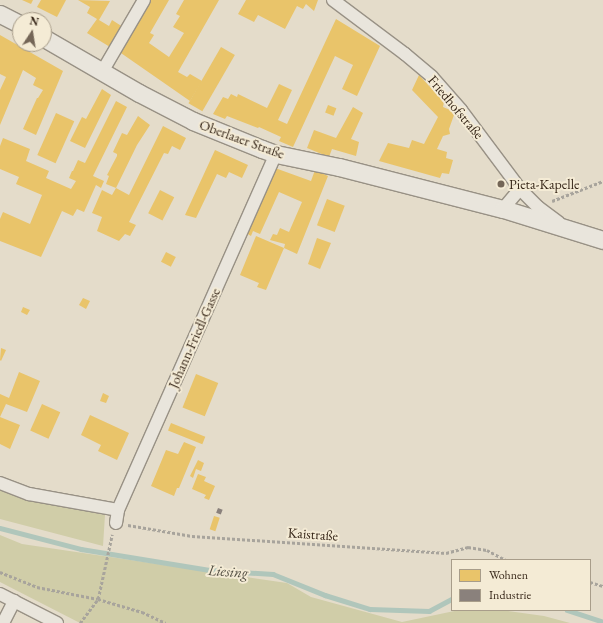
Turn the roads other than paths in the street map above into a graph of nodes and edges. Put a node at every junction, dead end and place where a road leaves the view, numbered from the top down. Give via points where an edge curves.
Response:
1 (144, 0) edge
2 (333, 0) edge
3 (0, 14) edge
4 (12, 20) edge
5 (52, 43) edge
6 (102, 72) junction
7 (276, 154) junction
8 (520, 189) junction
9 (503, 209) junction
10 (564, 228) junction
11 (603, 240) edge
12 (0, 483) edge
13 (118, 510) junction
14 (114, 527) road end
15 (0, 594) edge
16 (14, 601) junction
17 (3, 623) edge
18 (57, 623) edge

1 - 6 street
2 - 8 street, Friedhofstraße via 405,54 442,86
3 - 4 main road
5 - 6 main road, Oberlaaer Straße
6 - 7 main road, Oberlaaer Straße via 193,121
7 - 9 main road, Oberlaaer Straße via 339,167
7 - 13 street, Johann-Friedl-Gasse
8 - 9 street
8 - 10 street, Friedhofstraße
9 - 10 main road, Oberlaaer Straße
10 - 11 main road, Oberlaaer Straße
12 - 13 street via 29,494
13 - 14 street, Johann-Friedl-Gasse
15 - 16 street
16 - 17 street
16 - 18 street

